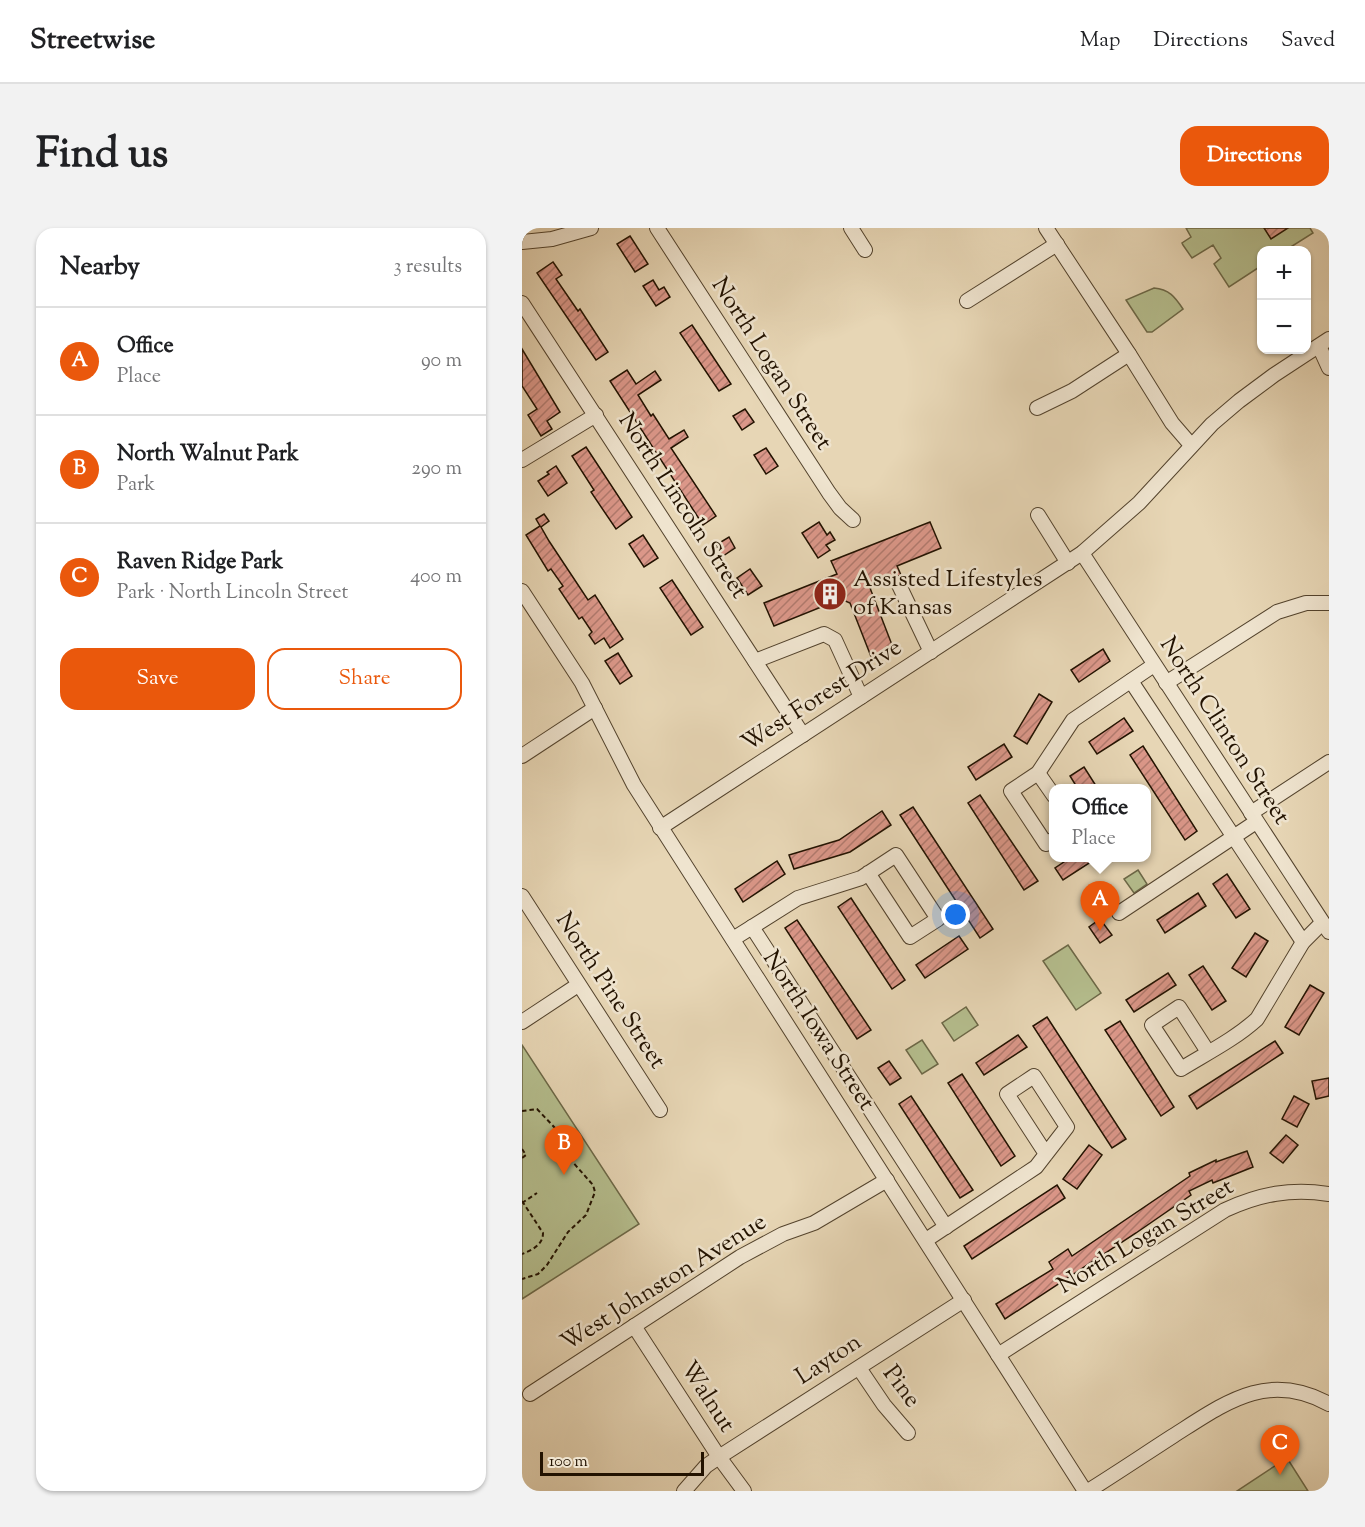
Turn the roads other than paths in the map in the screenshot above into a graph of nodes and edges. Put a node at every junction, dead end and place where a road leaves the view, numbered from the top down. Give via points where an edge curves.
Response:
1 (591, 228) edge
2 (657, 228) edge
3 (851, 228) edge
4 (1046, 228) edge
5 (522, 242) edge
6 (1057, 244) junction
7 (865, 250) dead end
8 (967, 301) dead end
9 (522, 303) edge
10 (1324, 343) edge
11 (1129, 354) junction
12 (1329, 368) edge
13 (1037, 408) dead end
14 (596, 415) junction
15 (1191, 445) junction
16 (522, 460) edge
17 (1038, 515) dead end
18 (853, 520) dead end
19 (1082, 553) junction
20 (1068, 563) junction
21 (899, 585) dead end
22 (522, 591) edge
23 (1329, 603) edge
24 (931, 652) junction
25 (755, 662) junction
26 (1154, 665) junction
27 (1131, 681) junction
28 (1166, 683) junction
29 (861, 697) junction
30 (595, 708) junction
31 (803, 735) junction
32 (522, 756) edge
33 (1329, 762) edge
34 (1038, 773) junction
35 (1049, 790) edge
36 (1253, 818) junction
37 (660, 828) junction
38 (1233, 837) junction
39 (1049, 842) edge
40 (868, 873) junction
41 (522, 896) edge
42 (1119, 913) dead end
43 (752, 927) junction
44 (1325, 927) edge
45 (733, 939) junction
46 (1303, 942) junction
47 (578, 984) junction
48 (522, 1022) edge
49 (1208, 1052) junction
50 (660, 1110) dead end
51 (1046, 1154) junction
52 (887, 1180) junction
53 (1328, 1190) edge
54 (946, 1227) junction
55 (926, 1240) junction
56 (964, 1300) junction
57 (634, 1326) junction
58 (998, 1355) junction
59 (859, 1368) junction
60 (530, 1394) dead end
61 (1329, 1404) edge
62 (908, 1433) dead end
63 (719, 1457) junction
64 (684, 1491) edge
65 (744, 1491) edge
66 (1086, 1491) edge

1 - 5 street via 552,239
2 - 18 street, North Logan Street via 829,493
3 - 7 street
4 - 6 street
6 - 8 street
6 - 11 street
9 - 14 street, North Lincoln Street
10 - 12 street
10 - 15 street, West Forest Drive via 1239,401
11 - 13 street via 1072,391
11 - 15 street via 1172,423
14 - 16 street
14 - 25 street, North Lincoln Street
15 - 19 street, West Forest Drive via 1139,503
17 - 20 street
19 - 20 street, West Forest Drive
19 - 26 street, North Clinton Street
20 - 24 street, West Forest Drive
21 - 24 street
22 - 30 street, North Iowa Street
23 - 28 street via 1306,603 1276,612
24 - 29 street, West Forest Drive
25 - 29 street via 824,634 835,640
25 - 31 street, North Lincoln Street
26 - 27 street
26 - 28 street, North Clinton Street
27 - 34 street via 1073,720
27 - 38 street
28 - 36 street, North Clinton Street
29 - 31 street, West Forest Drive
30 - 32 street
30 - 37 street, North Iowa Street
31 - 37 street, West Forest Drive
33 - 36 street
34 - 35 street
34 - 39 street via 1011,791 1046,844
36 - 38 street
36 - 44 street, North Clinton Street
37 - 45 street, North Iowa Street
38 - 42 street
38 - 46 street
40 - 40 street via 896,855 938,919 910,937
40 - 43 street via 798,898
41 - 47 street, North Pine Street
43 - 45 street
43 - 54 street
44 - 46 street
45 - 52 street, North Iowa Street
46 - 49 street via 1257,1019
47 - 48 street
47 - 50 street, North Pine Street
49 - 49 street via 1179,1007 1152,1025 1181,1069
51 - 51 street via 1067,1127 1034,1076 1007,1094
51 - 54 street via 1036,1167
52 - 55 street, North Iowa Street
52 - 57 street, West Johnston Avenue via 814,1223 740,1257
53 - 58 street, North Logan Street via 1280,1192 1226,1210
54 - 55 street
55 - 56 street, North Iowa Street
56 - 58 street, North Iowa Street
56 - 59 street, Layton
57 - 60 street, West Johnston Avenue
57 - 63 street, Walnut
58 - 66 street, North Iowa Street
59 - 62 street, Pine
59 - 63 street, Layton
61 - 66 street via 1294,1391 1245,1394 1213,1410
63 - 64 street, Layton
63 - 65 street, Walnut

